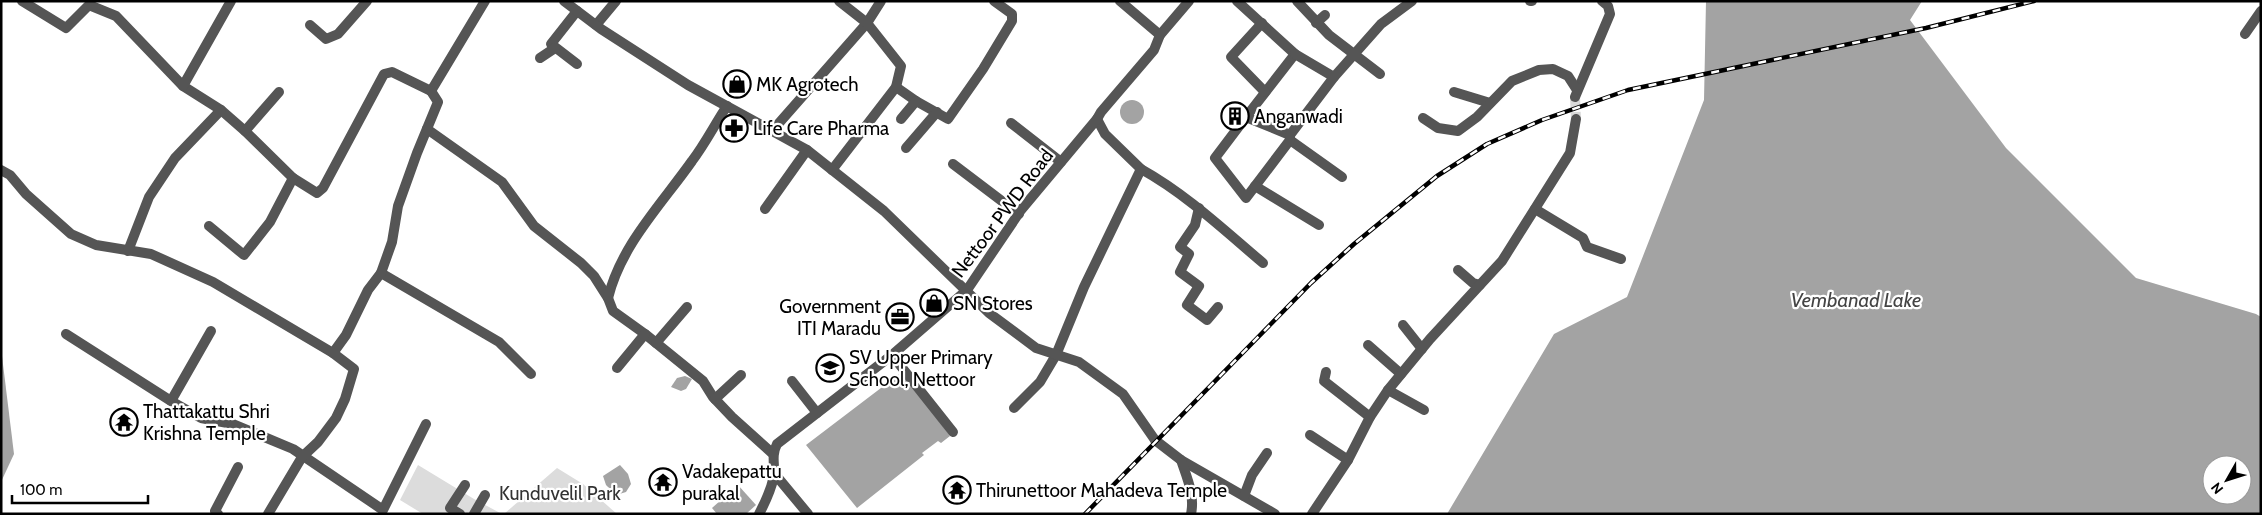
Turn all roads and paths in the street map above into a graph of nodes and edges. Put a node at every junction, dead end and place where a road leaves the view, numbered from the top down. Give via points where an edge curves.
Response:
1 (22, 1) edge
2 (231, 1) edge
3 (367, 1) edge
4 (485, 1) edge
5 (564, 1) edge
6 (616, 1) edge
7 (839, 1) edge
8 (881, 1) edge
9 (994, 1) edge
10 (1120, 1) edge
11 (1189, 1) edge
12 (1237, 1) edge
13 (1297, 1) edge
14 (1412, 1) edge
15 (1602, 1) edge
16 (577, 11) junction
17 (2261, 11) edge
18 (1325, 15) dead end
19 (867, 23) junction
20 (1262, 23) junction
21 (1316, 23) junction
22 (310, 25) dead end
23 (596, 25) junction
24 (2245, 34) dead end
25 (1160, 35) junction
26 (554, 48) junction
27 (1296, 54) junction
28 (1354, 54) junction
29 (540, 58) dead end
30 (577, 64) dead end
31 (1380, 74) dead end
32 (1334, 77) junction
33 (183, 86) junction
34 (896, 87) junction
35 (431, 91) junction
36 (279, 92) dead end
37 (1265, 92) junction
38 (1454, 92) dead end
39 (916, 101) junction
40 (1490, 103) junction
41 (727, 106) junction
42 (221, 110) junction
43 (937, 112) junction
44 (1246, 118) junction
45 (1423, 118) dead end
46 (901, 119) dead end
47 (1097, 119) junction
48 (1576, 119) tunnel mouth
49 (1011, 123) dead end
50 (427, 128) junction
51 (245, 130) junction
52 (772, 131) junction
53 (1290, 137) junction
54 (906, 148) dead end
55 (807, 150) junction
56 (1061, 162) junction
57 (953, 164) dead end
58 (1141, 169) junction
59 (1, 170) edge
60 (832, 170) junction
61 (1342, 177) dead end
62 (293, 178) junction
63 (1256, 186) junction
64 (1199, 208) junction
65 (765, 209) dead end
66 (1535, 209) junction
67 (1019, 214) junction
68 (1319, 225) dead end
69 (209, 226) dead end
70 (128, 251) junction
71 (1621, 259) dead end
72 (1263, 263) dead end
73 (1458, 270) dead end
74 (381, 273) junction
75 (1480, 284) junction
76 (967, 290) junction
77 (608, 298) junction
78 (686, 307) dead end
79 (1218, 307) dead end
80 (1403, 325) dead end
81 (211, 331) dead end
82 (66, 334) dead end
83 (645, 334) junction
84 (656, 342) junction
85 (1368, 344) dead end
86 (1422, 349) junction
87 (333, 353) junction
88 (1056, 354) junction
89 (892, 355) junction
90 (617, 368) dead end
91 (1326, 372) dead end
92 (531, 374) dead end
93 (1401, 374) junction
94 (741, 375) dead end
95 (792, 382) dead end
96 (1388, 390) junction
97 (715, 399) junction
98 (171, 401) junction
99 (1014, 408) dead end
100 (1424, 410) dead end
101 (817, 413) junction
102 (1370, 417) junction
103 (426, 424) dead end
104 (953, 432) dead end
105 (1310, 435) dead end
106 (772, 453) junction
107 (1267, 453) dead end
108 (302, 458) junction
109 (1181, 460) junction
110 (1348, 460) junction
111 (238, 467) dead end
112 (774, 473) junction
113 (465, 485) dead end
114 (485, 495) dead end
115 (1244, 496) junction
116 (272, 512) edge
117 (218, 514) edge
118 (460, 514) edge
119 (474, 514) edge
120 (759, 514) edge
121 (808, 514) edge
122 (1191, 514) edge
123 (1275, 514) edge
124 (1312, 514) edge

1 - 33 street via 66,28 88,6 116,16
2 - 33 street
3 - 22 street via 338,34 326,39
4 - 35 street
5 - 16 street
6 - 23 street
7 - 19 street
8 - 19 street
9 - 43 street via 1012,14 1012,21 948,119
10 - 25 street
11 - 25 street, Nettoor PWD Road
12 - 20 street
13 - 21 street
14 - 28 street via 1380,24
15 - 40 street via 1610,14 1576,93 1568,76 1553,69 1539,70 1512,81
16 - 23 street
16 - 26 street via 551,44
17 - 24 street
18 - 21 street
19 - 34 street via 901,66
19 - 52 street
20 - 27 street
20 - 37 street via 1231,57
21 - 28 street
23 - 41 street via 688,85
25 - 47 street, Nettoor PWD Road via 1154,50
26 - 29 street
26 - 30 street
27 - 32 street
27 - 37 street
28 - 31 street
28 - 32 street
32 - 53 street
33 - 42 street
34 - 39 street
34 - 60 street
35 - 50 street via 438,102
35 - 62 street via 392,72 384,74 323,188 317,193
36 - 51 street
37 - 44 street
38 - 40 street
39 - 43 street
39 - 46 street
40 - 45 street via 1458,131 1438,128
41 - 52 street
41 - 77 street via 693,159 637,233 612,282
42 - 51 street
42 - 70 street via 175,158 149,197
43 - 54 street
44 - 53 street
44 - 63 street via 1215,158 1246,198
47 - 56 street, Nettoor PWD Road
47 - 58 street via 1105,134
48 - 66 street via 1570,153
49 - 56 street
50 - 74 street via 398,206 392,242
50 - 77 street via 502,182 534,226 581,263
51 - 62 street
52 - 55 street
53 - 61 street
53 - 63 street
55 - 60 street
55 - 65 street
56 - 67 street, Nettoor PWD Road
57 - 67 street
58 - 64 street via 1162,180
58 - 88 street via 1084,287
59 - 70 street via 71,234 96,245
60 - 76 street via 884,211
62 - 69 street via 270,222 244,255
63 - 68 street
64 - 72 street
64 - 79 street via 1195,224 1180,247 1189,254 1180,272 1199,286 1186,305 1207,320
66 - 71 street via 1583,238 1587,247
66 - 75 street via 1502,261
67 - 76 street, Nettoor PWD Road
70 - 87 street via 152,254 213,282
73 - 75 street via 1473,283
74 - 87 street
74 - 92 street via 499,342
75 - 86 street
76 - 88 street via 989,313 1036,348
76 - 89 street, Nettoor PWD Road
77 - 83 street via 612,311
78 - 84 street
80 - 86 street
81 - 98 street
82 - 98 street
83 - 84 street
83 - 90 street
84 - 97 street via 703,382
85 - 93 street
86 - 93 street
87 - 108 street via 354,369 352,377 336,418
88 - 99 street via 1040,382
88 - 109 street via 1079,362 1123,394 1155,440
89 - 101 street, Nettoor PWD Road
89 - 104 street
91 - 102 street via 1324,381
93 - 96 street
94 - 97 street
95 - 101 street
96 - 100 street
96 - 102 street
97 - 106 street
98 - 108 street via 201,418 233,424 293,449
101 - 106 street, Nettoor PWD Road via 777,444
102 - 110 street
103 - 108 street via 382,510
105 - 110 street
106 - 112 street
107 - 115 street via 1252,475
108 - 116 street
109 - 115 street
109 - 122 street via 1192,494
110 - 124 street
111 - 117 street via 215,511
112 - 120 street via 771,491
112 - 121 street
113 - 118 street via 450,508
114 - 119 street
115 - 123 street

